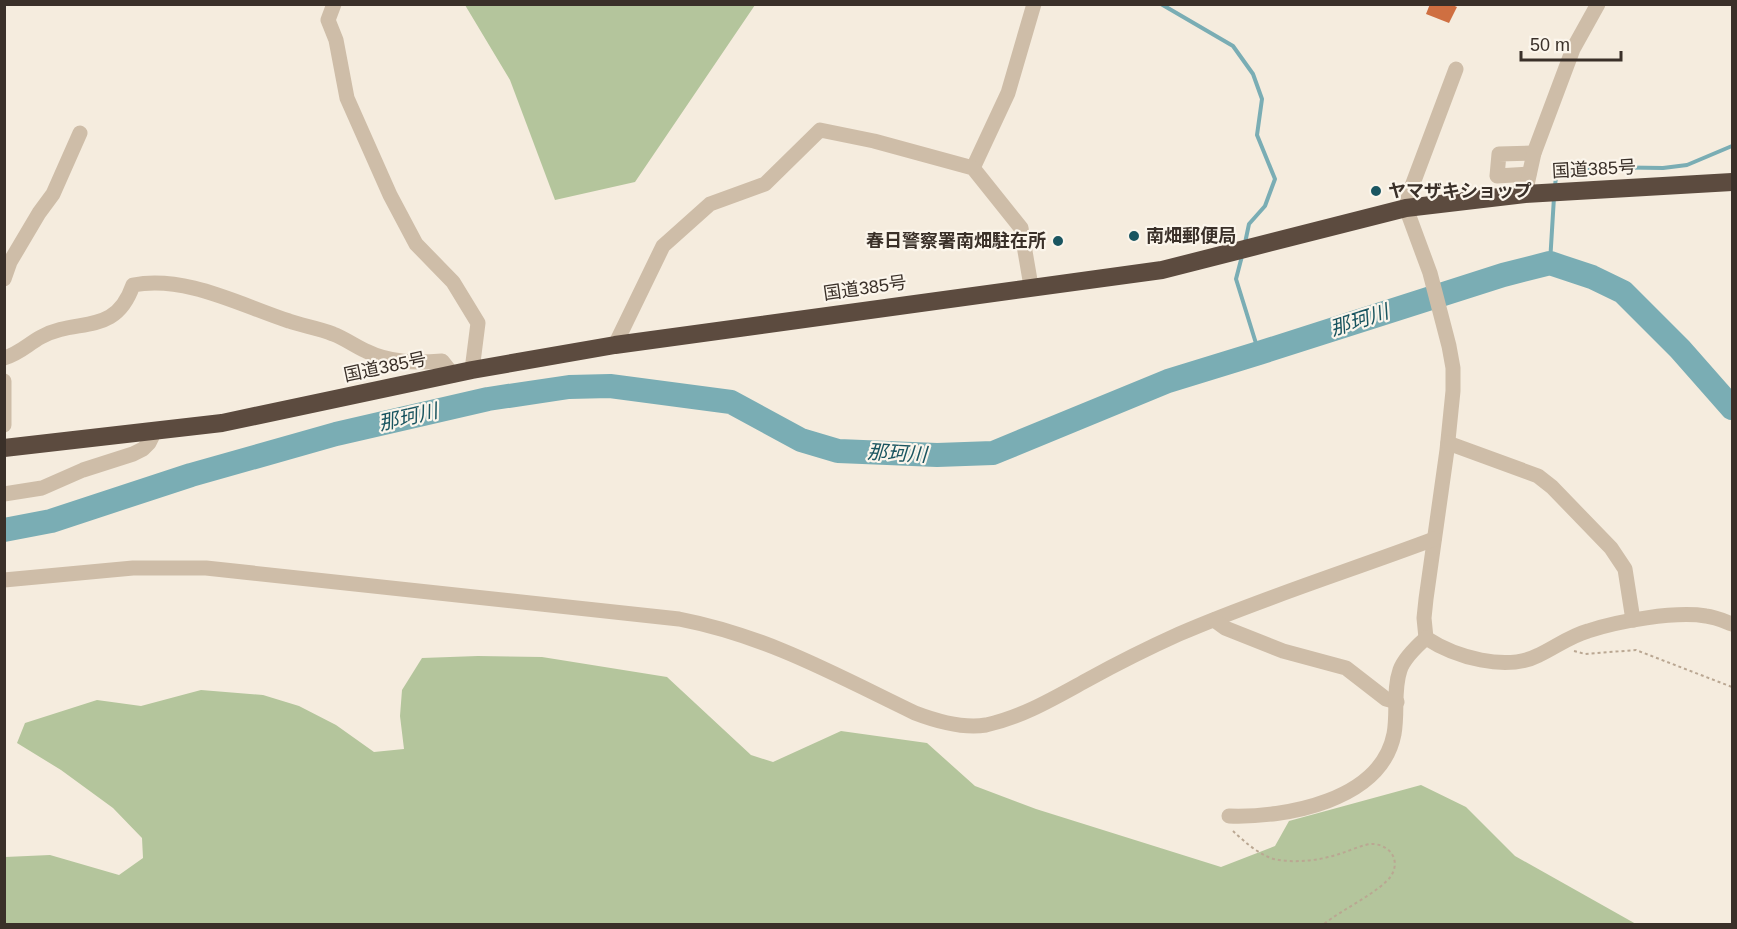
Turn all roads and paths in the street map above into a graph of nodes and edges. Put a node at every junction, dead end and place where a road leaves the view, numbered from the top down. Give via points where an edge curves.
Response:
1 (334, 4) edge
2 (1034, 4) edge
3 (1598, 4) edge
4 (1456, 69) dead end
5 (80, 133) dead end
6 (1534, 153) junction
7 (973, 168) junction
8 (1530, 174) junction
9 (1732, 182) edge
10 (1525, 194) junction
11 (1406, 208) junction
12 (7, 261) edge
13 (4, 279) edge
14 (1031, 286) junction
15 (615, 345) junction
16 (4, 358) edge
17 (472, 370) junction
18 (453, 375) junction
19 (4, 381) edge
20 (4, 425) edge
21 (147, 431) junction
22 (1448, 443) junction
23 (4, 448) edge
24 (4, 494) edge
25 (1434, 539) junction
26 (4, 580) edge
27 (1214, 620) junction
28 (1633, 620) junction
29 (1732, 624) edge
30 (1426, 638) junction
31 (1552, 646) junction
32 (1732, 687) edge
33 (1397, 702) junction
34 (1229, 816) joint
35 (1324, 924) edge

1 - 17 street via 328,20 336,40 347,98 369,153 416,244 453,282 478,323
2 - 7 street via 1008,93
3 - 6 street via 1573,49
4 - 11 street
5 - 12 street via 53,194
6 - 8 street
6 - 8 street via 1499,154 1497,176
7 - 14 street via 1021,228
7 - 15 street via 820,130 765,184 710,204 663,246
8 - 10 street
9 - 10 highway, 国道385号
10 - 11 highway, 国道385号
11 - 14 highway, 国道385号 via 1162,270
11 - 22 street via 1430,273 1449,346 1454,391
12 - 13 street
14 - 15 highway, 国道385号
15 - 17 highway, 国道385号
16 - 18 street via 50,333 109,318 133,285 143,283 178,285 213,294 333,334 385,360 442,361
17 - 18 highway, 国道385号
18 - 21 highway, 国道385号 via 222,423
19 - 20 street
21 - 23 highway, 国道385号
21 - 24 street via 152,437 149,443 133,454 42,488
22 - 25 street
22 - 28 street via 1538,476 1552,487 1611,548 1625,569
25 - 27 street
25 - 30 street via 1424,618
26 - 27 street via 133,568 206,568 679,619 786,650 915,713 959,725 983,725 1033,709 1148,649
27 - 33 street via 1262,643 1346,668 1386,699
28 - 29 street via 1706,616
28 - 31 street via 1586,631
30 - 31 street via 1444,649 1496,662 1520,662
30 - 33 street via 1400,668
31 - 32 path via 1585,654 1636,650
33 - 34 street via 1394,736 1388,752 1374,771 1354,787 1307,808 1256,817
34 - 35 path via 1232,830 1275,860 1302,862 1370,844 1391,851 1395,859 1391,875

